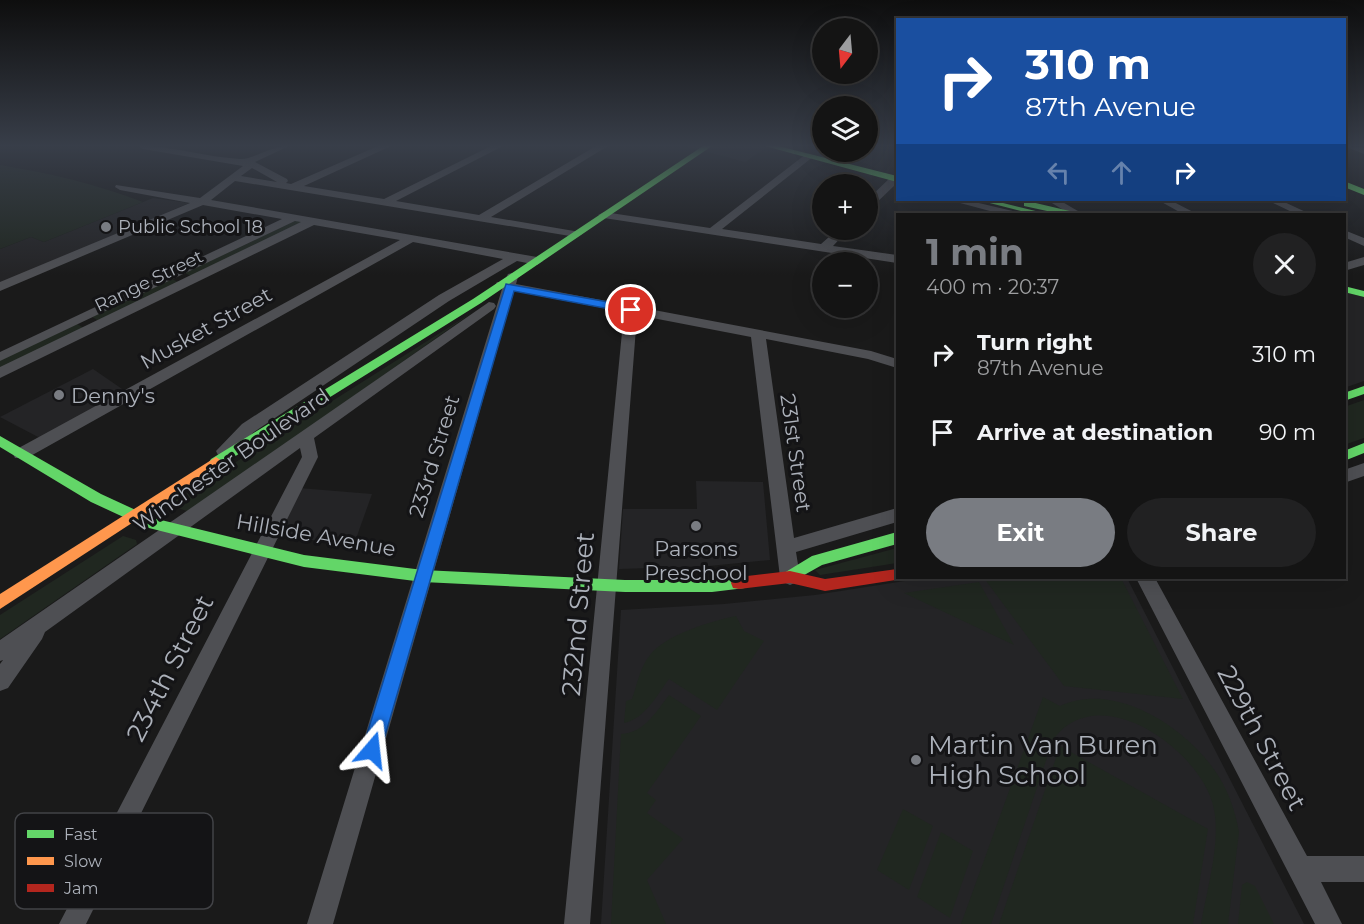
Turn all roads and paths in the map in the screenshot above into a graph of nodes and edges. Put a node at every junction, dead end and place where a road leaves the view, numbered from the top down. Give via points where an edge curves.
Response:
1 (133, 189) edge
2 (218, 189) edge
3 (307, 189) edge
4 (413, 189) edge
5 (530, 189) edge
6 (643, 189) edge
7 (767, 189) edge
8 (203, 201) junction
9 (958, 201) edge
10 (995, 201) edge
11 (1018, 201) edge
12 (1164, 201) edge
13 (1274, 201) edge
14 (387, 202) junction
15 (1047, 205) edge
16 (1009, 213) edge
17 (1068, 213) edge
18 (1074, 213) edge
19 (1189, 213) edge
20 (1302, 213) edge
21 (604, 215) junction
22 (295, 217) junction
23 (481, 218) junction
24 (313, 220) junction
25 (713, 231) junction
26 (576, 234) junction
27 (1346, 234) edge
28 (412, 238) junction
29 (832, 240) edge
30 (1364, 243) edge
31 (824, 248) junction
32 (515, 257) junction
33 (896, 259) edge
34 (537, 261) junction
35 (1364, 261) edge
36 (1346, 266) edge
37 (177, 273) junction
38 (191, 280) junction
39 (1346, 282) edge
40 (508, 283) junction
41 (1364, 286) edge
42 (0, 287) edge
43 (1346, 290) edge
44 (1364, 294) edge
45 (489, 306) junction
46 (631, 310) junction
47 (82, 318) junction
48 (97, 326) junction
49 (758, 334) junction
50 (0, 357) edge
51 (896, 364) edge
52 (0, 373) edge
53 (1364, 390) edge
54 (1346, 396) edge
55 (305, 436) junction
56 (0, 441) edge
57 (1364, 448) edge
58 (21, 454) junction
59 (1346, 455) edge
60 (210, 465) junction
61 (1364, 470) edge
62 (1346, 476) edge
63 (896, 515) edge
64 (131, 516) junction
65 (174, 530) junction
66 (896, 538) edge
67 (786, 548) junction
68 (261, 550) junction
69 (896, 574) edge
70 (423, 576) junction
71 (790, 577) junction
72 (1147, 579) edge
73 (607, 586) junction
74 (0, 602) edge
75 (44, 621) junction
76 (0, 652) edge
77 (0, 681) edge
78 (128, 813) edge
79 (1299, 869) junction
80 (1364, 869) edge
81 (80, 909) edge
82 (72, 924) edge
83 (320, 924) edge
84 (577, 924) edge
85 (1329, 924) edge

1 - 8 street
2 - 8 street
3 - 14 street
4 - 14 street
5 - 23 street
6 - 21 main road, Winchester Boulevard
7 - 25 street
8 - 22 street
8 - 42 street
9 - 16 street
10 - 15 main road
11 - 15 main road
12 - 19 street
13 - 20 street
14 - 23 street
15 - 17 main road
15 - 18 street
21 - 25 street
21 - 26 main road, Winchester Boulevard
22 - 24 street
22 - 37 street, Range Street
23 - 26 street
24 - 28 street
24 - 38 street, Range Street
25 - 31 street
26 - 34 main road, Winchester Boulevard
27 - 30 street
28 - 32 street
28 - 58 street, Musket Street
29 - 31 street
31 - 33 street
32 - 34 street
32 - 60 street, Winchester Boulevard via 444,298 248,428
34 - 40 main road, Winchester Boulevard
35 - 36 street
37 - 38 street
37 - 47 street, Range Street
38 - 48 street, Range Street
39 - 41 main road
40 - 45 main road, Winchester Boulevard
40 - 45 street, 233rd Street
40 - 46 street
43 - 44 main road
45 - 55 street, Winchester Boulevard
45 - 60 main road, Winchester Boulevard
45 - 70 street, 233rd Street
46 - 49 street
46 - 73 street, 232nd Street
47 - 48 street
47 - 50 street, Range Street
48 - 52 street, Range Street
49 - 51 street via 871,355
49 - 67 street, 231st Street
53 - 54 main road
55 - 65 street, Winchester Boulevard
55 - 68 street, 234th Street via 309,457
56 - 58 main road, Hillside Avenue
57 - 59 main road
58 - 64 main road, Hillside Avenue
60 - 64 main road, Winchester Boulevard
61 - 62 street
63 - 67 street
64 - 65 main road, Hillside Avenue
64 - 74 main road, Winchester Boulevard
65 - 68 main road, Hillside Avenue
65 - 75 street, Winchester Boulevard
66 - 71 main road, Hillside Avenue via 817,560
67 - 71 street, 231st Street
68 - 70 main road, Hillside Avenue via 340,567
68 - 78 street, 234th Street
69 - 71 main road, Hillside Avenue via 825,585
70 - 73 main road, Hillside Avenue
70 - 83 street, 233rd Street
71 - 73 main road, Hillside Avenue via 712,586
72 - 79 street, 229th Street
73 - 84 street, 232nd Street
75 - 76 street, Winchester Boulevard
75 - 77 street
79 - 80 street
79 - 85 street, 229th Street
81 - 82 street, 234th Street

